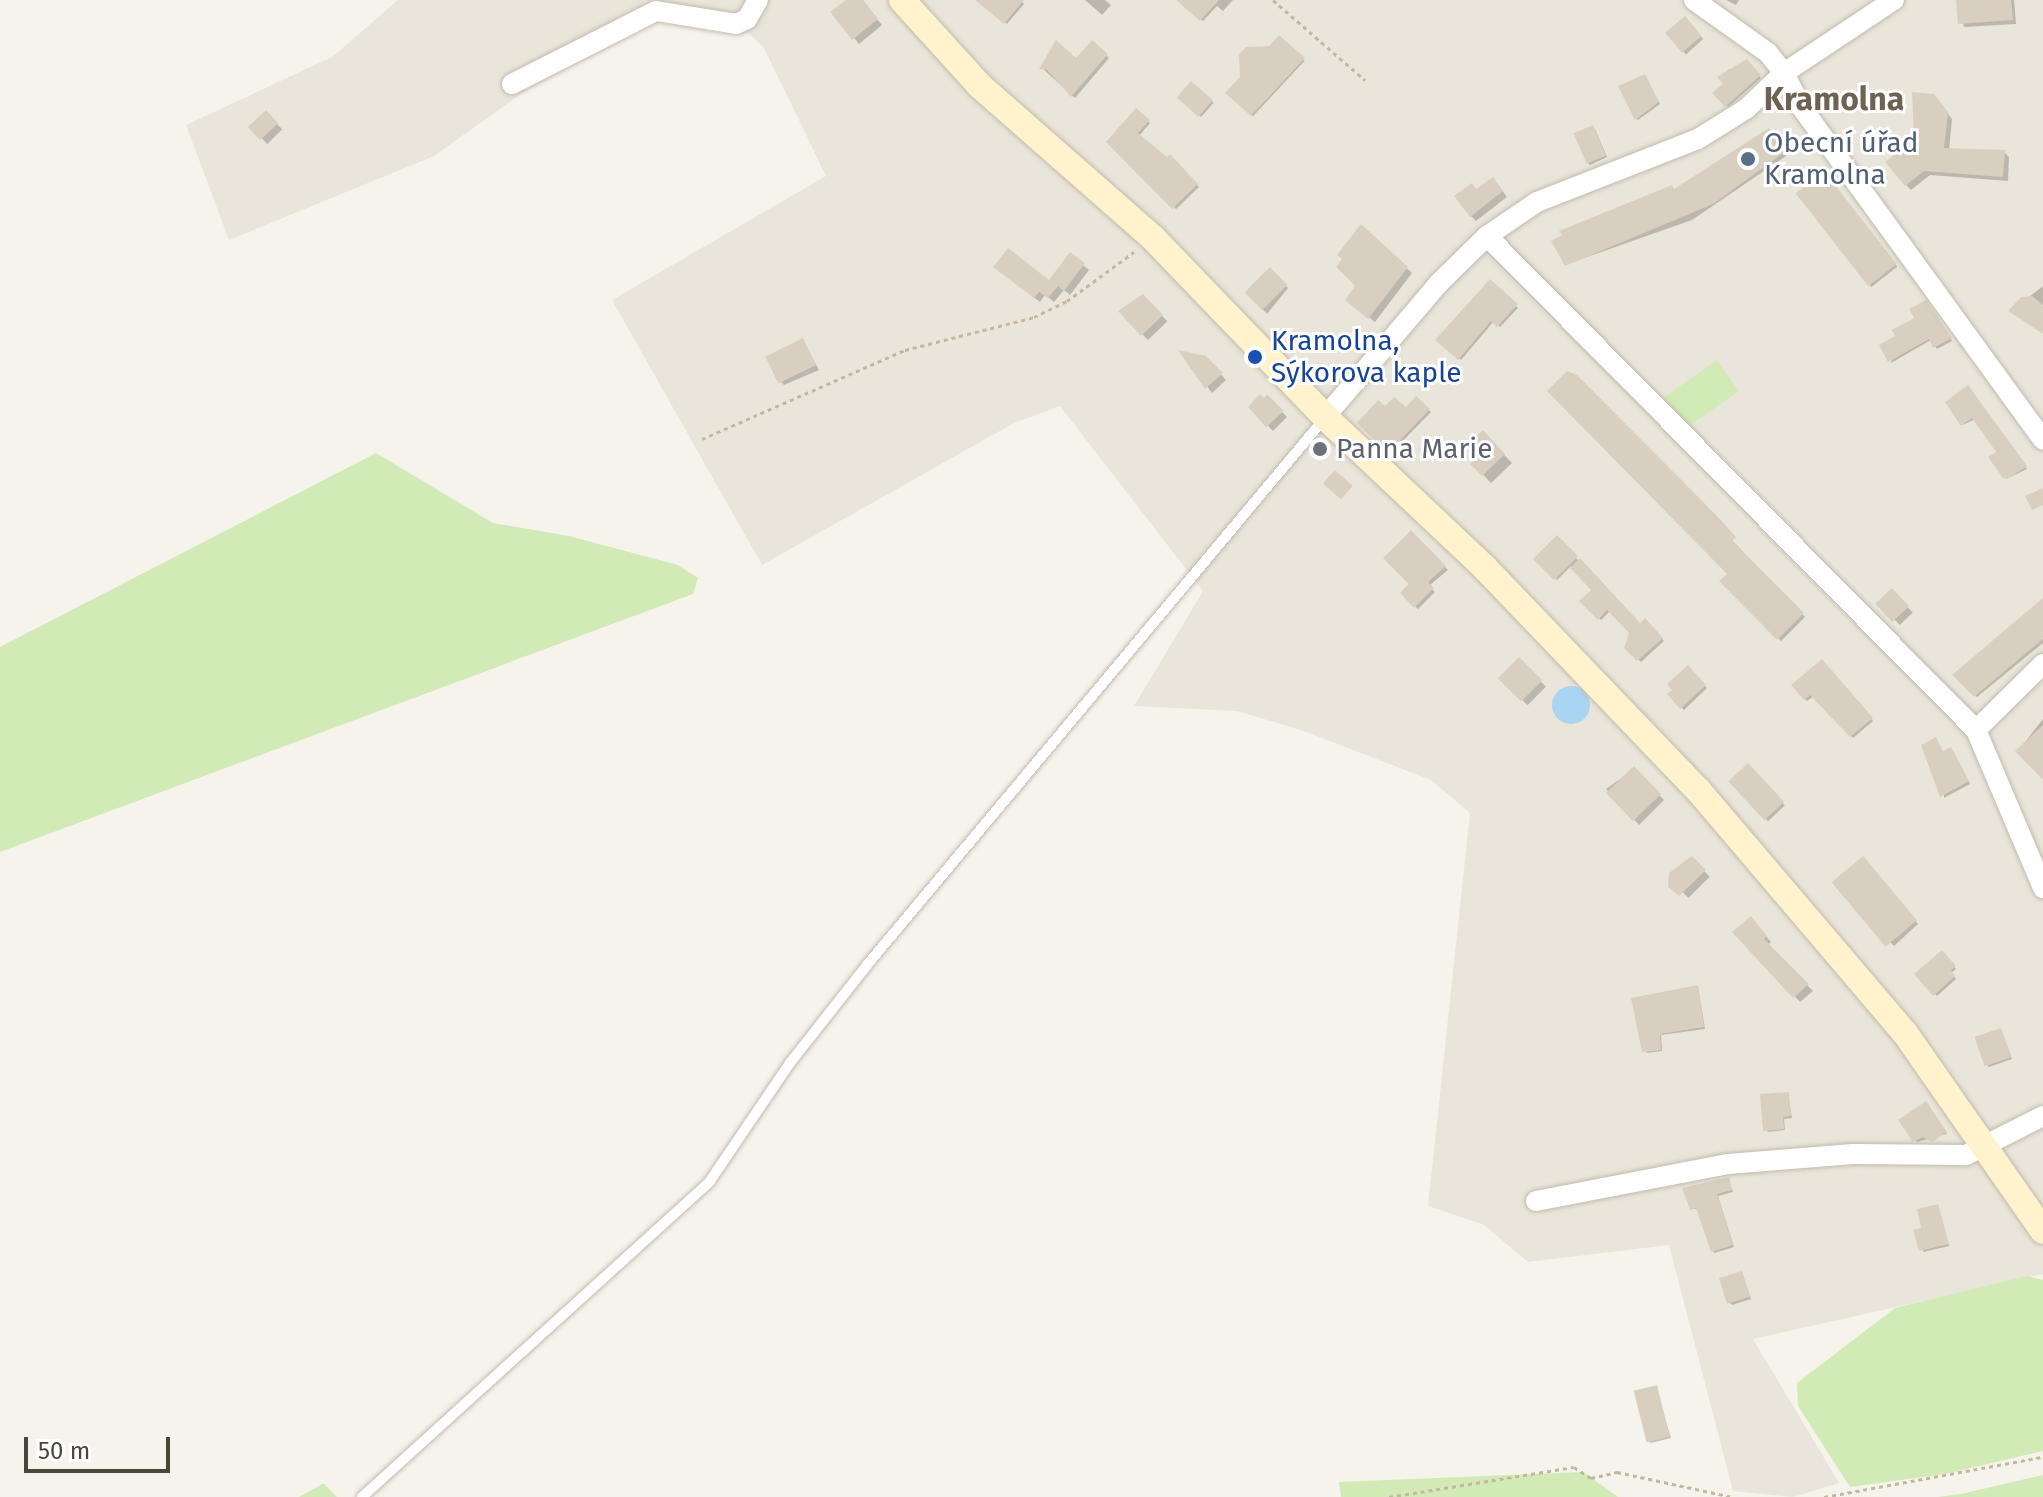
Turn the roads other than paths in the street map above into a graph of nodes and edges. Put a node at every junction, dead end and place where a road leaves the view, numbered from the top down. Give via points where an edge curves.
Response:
1 (758, 0) edge
2 (902, 0) edge
3 (1694, 0) edge
4 (1894, 0) edge
5 (1784, 73) junction
6 (512, 84) dead end
7 (1487, 236) junction
8 (1325, 417) junction
9 (2043, 440) edge
10 (2043, 664) edge
11 (1976, 730) junction
12 (2043, 888) edge
13 (2043, 1116) edge
14 (1980, 1145) junction
15 (1536, 1201) dead end
16 (2043, 1231) edge
17 (362, 1497) edge

1 - 6 street via 747,19 736,24 656,11
2 - 8 street via 979,85 1153,238
3 - 5 street via 1768,53
4 - 5 street
5 - 7 street via 1746,109 1698,139 1537,202
5 - 9 street via 1802,108
7 - 8 street via 1438,284
7 - 11 street
8 - 14 street via 1484,567 1698,790 1905,1033
8 - 17 lane via 867,965 790,1063 710,1181
10 - 11 street
11 - 12 street
13 - 14 street
14 - 15 street via 1966,1155 1945,1158 1853,1154 1728,1164
14 - 16 street

